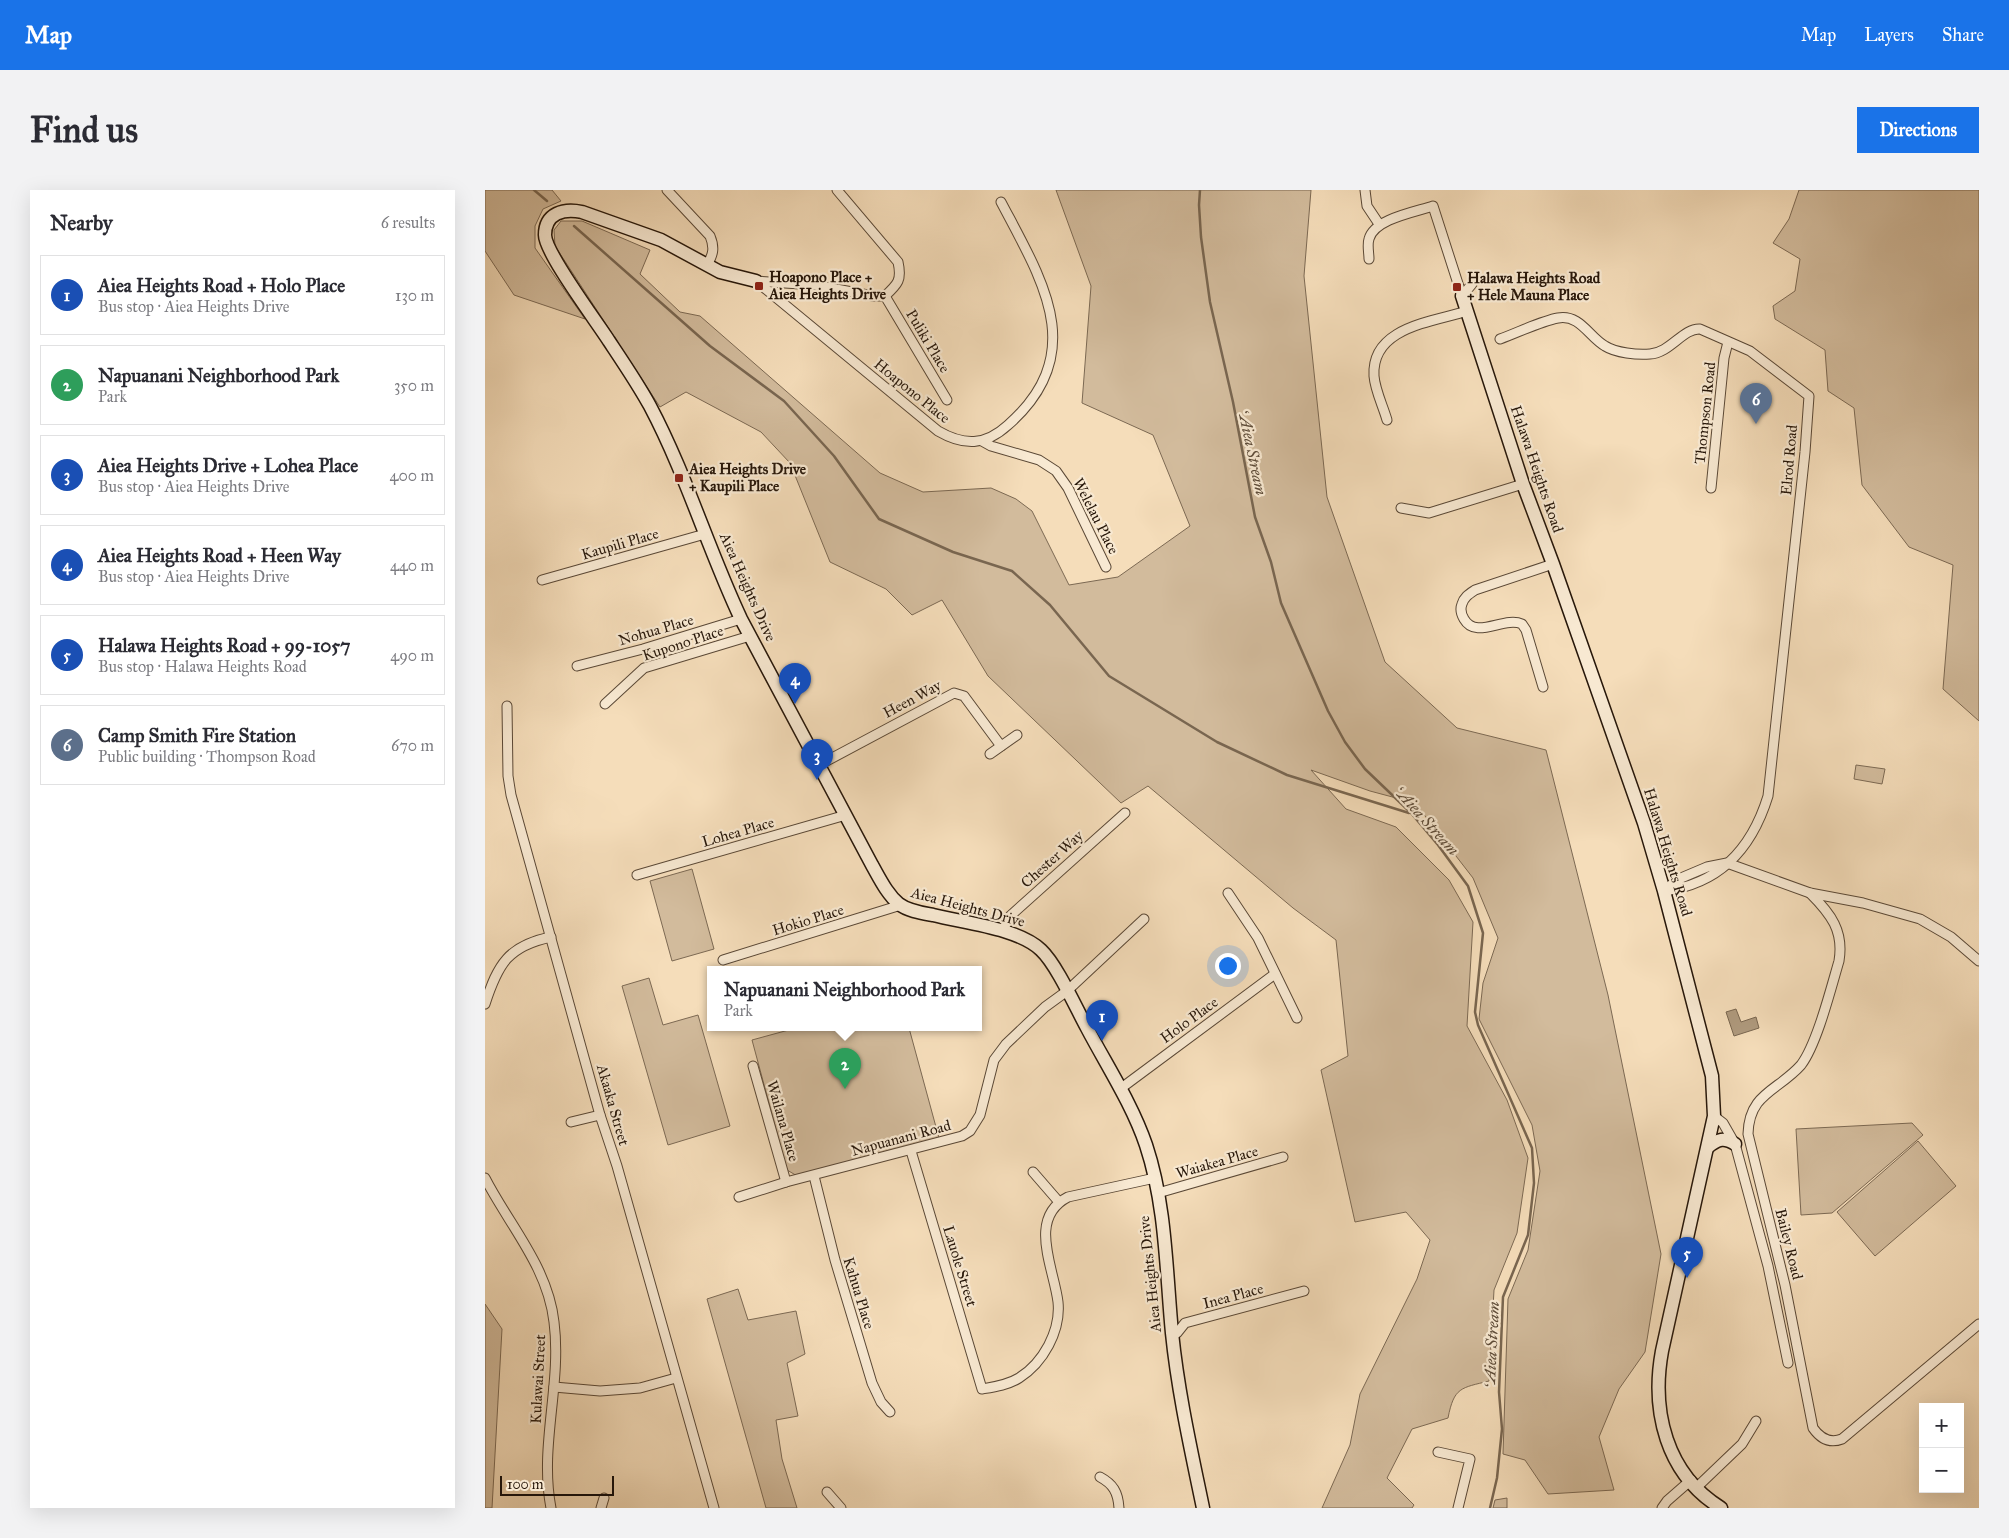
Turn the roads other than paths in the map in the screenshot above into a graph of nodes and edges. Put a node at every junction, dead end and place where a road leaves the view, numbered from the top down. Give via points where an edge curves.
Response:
1 (667, 190) edge
2 (837, 190) edge
3 (1365, 190) edge
4 (1001, 202) dead end
5 (1379, 224) junction
6 (1369, 259) dead end
7 (707, 265) junction
8 (756, 281) junction
9 (1472, 284) dead end
10 (885, 296) junction
11 (1462, 296) junction
12 (1467, 311) junction
13 (1500, 339) dead end
14 (1728, 342) junction
15 (947, 400) dead end
16 (1387, 420) dead end
17 (982, 441) junction
18 (1523, 484) junction
19 (1711, 488) dead end
20 (1401, 508) dead end
21 (705, 534) junction
22 (1553, 564) junction
23 (1106, 567) dead end
24 (542, 580) dead end
25 (741, 619) junction
26 (750, 636) junction
27 (577, 666) dead end
28 (1543, 687) dead end
29 (605, 704) dead end
30 (507, 706) dead end
31 (1017, 735) dead end
32 (1001, 746) junction
33 (990, 754) dead end
34 (819, 765) junction
35 (1125, 813) dead end
36 (846, 815) junction
37 (1727, 863) junction
38 (637, 875) dead end
39 (1664, 890) junction
40 (1228, 893) dead end
41 (1810, 894) junction
42 (901, 905) junction
43 (1144, 919) dead end
44 (1003, 930) junction
45 (551, 936) junction
46 (723, 960) dead end
47 (1979, 961) edge
48 (1275, 974) junction
49 (1067, 991) junction
50 (485, 1004) edge
51 (1297, 1018) dead end
52 (753, 1066) dead end
53 (1120, 1089) junction
54 (600, 1115) junction
55 (1714, 1116) junction
56 (571, 1122) dead end
57 (1735, 1144) junction
58 (1708, 1148) junction
59 (911, 1151) junction
60 (1283, 1157) dead end
61 (1033, 1172) dead end
62 (814, 1176) junction
63 (485, 1178) edge
64 (1155, 1178) junction
65 (786, 1182) junction
66 (1158, 1193) junction
67 (739, 1198) dead end
68 (1059, 1202) junction
69 (1304, 1291) dead end
70 (1979, 1324) edge
71 (1172, 1334) junction
72 (1788, 1363) dead end
73 (677, 1378) junction
74 (554, 1388) junction
75 (890, 1412) dead end
76 (1756, 1421) dead end
77 (1438, 1452) dead end
78 (1100, 1477) dead end
79 (1693, 1484) junction
80 (827, 1492) dead end
81 (604, 1498) dead end
82 (551, 1508) edge
83 (601, 1508) edge
84 (714, 1508) edge
85 (841, 1508) edge
86 (1119, 1508) edge
87 (1203, 1508) edge
88 (1458, 1508) edge
89 (1661, 1508) edge
90 (1721, 1508) edge

1 - 7 street via 710,236 714,246
2 - 10 street via 898,262 898,284
3 - 5 street via 1367,206
4 - 17 street via 1046,293 1053,329 1052,349 1048,369 1024,411 1002,430
5 - 6 street via 1368,241
5 - 11 street, Halawa Heights Road via 1433,206
7 - 8 street, Aiea Heights Drive via 720,272
7 - 21 street, Aiea Heights Drive via 661,240 583,212 570,209 557,213 546,225 545,236 550,252 650,406
8 - 10 street, Aiea Heights Drive via 815,284
8 - 17 street, Hoapono Place via 938,431 950,438
9 - 11 street
10 - 15 street, Puliki Place
11 - 12 street, Halawa Heights Road
12 - 16 street via 1398,332 1386,341 1374,362 1374,377
12 - 18 street, Halawa Heights Road
13 - 14 street, Elrod Road via 1559,318 1575,320 1605,346 1625,352 1658,353 1695,328
14 - 19 street, Thompson Road
14 - 37 street, Elrod Road via 1749,351 1809,396 1768,796 1753,833 1740,852
17 - 23 street, Welelau Place via 1039,460 1056,471 1068,488
18 - 20 street via 1429,512
18 - 22 street, Halawa Heights Road
21 - 24 street, Kaupili Place
21 - 25 street, Aiea Heights Drive
22 - 28 street via 1475,590 1466,596 1461,614 1474,628 1509,621 1522,624
22 - 39 street, Halawa Heights Road via 1644,823
25 - 26 street, Aiea Heights Drive
25 - 27 street, Nohua Place
26 - 29 street, Kupono Place via 644,668
26 - 34 street, Aiea Heights Drive
30 - 45 street, Akaaka Street via 511,795
31 - 32 street
32 - 33 street
32 - 34 street, Heen Way via 964,696 954,693
34 - 36 street, Aiea Heights Drive
35 - 44 street, Chester Way via 1009,916
36 - 38 street, Lohea Place
36 - 42 street, Aiea Heights Drive via 880,879
37 - 39 street via 1681,878
37 - 41 street, Bailey Road
39 - 55 street, Halawa Heights Road via 1712,1076
40 - 48 street via 1258,938
41 - 47 street, Bailey Road via 1863,903 1920,919 1951,937
41 - 70 street, Bailey Road via 1822,906 1840,936 1839,961 1811,1049 1800,1065 1753,1108 1748,1120 1748,1134 1785,1285 1811,1422 1816,1432 1830,1441 1842,1439
42 - 44 street, Aiea Heights Drive via 919,912
42 - 46 street, Hokio Place
43 - 49 street, Napuanani Road
44 - 49 street, Aiea Heights Drive via 1029,940 1042,951
45 - 50 street via 525,944 507,957 495,974
45 - 54 street, Akaaka Street
48 - 51 street
48 - 53 street, Holo Place
49 - 53 street, Aiea Heights Drive
49 - 59 street, Napuanani Road via 1006,1044 995,1060 981,1115 970,1131
52 - 65 street, Wailana Place
53 - 64 street, Aiea Heights Drive via 1140,1130
54 - 56 street
54 - 73 street, Akaaka Street
55 - 57 street via 1723,1123
55 - 58 street, Halawa Heights Road
57 - 58 street via 1723,1139
57 - 72 street via 1768,1266
58 - 79 street, Halawa Heights Road via 1662,1351 1657,1389 1665,1437
59 - 62 street, Napuanani Road
59 - 68 street, Lauole Street via 982,1389 1018,1378 1035,1365 1049,1344 1058,1304 1045,1226 1049,1213
60 - 66 street, Waiakea Place
61 - 68 street
62 - 65 street, Napuanani Road
62 - 75 street, Kahua Place via 872,1384
63 - 74 street, Kulawai Street via 530,1252 547,1292 556,1347
64 - 66 street, Aiea Heights Drive
64 - 68 street via 1068,1197
65 - 67 street, Napuanani Road
66 - 71 street, Aiea Heights Drive
69 - 71 street, Inea Place via 1185,1323
71 - 87 street, Aiea Heights Drive via 1181,1400
73 - 74 street via 640,1388 600,1391
73 - 84 street, Akaaka Street
74 - 82 street, Kulawai Street via 546,1468
76 - 79 street via 1742,1444
77 - 88 street via 1470,1459
78 - 86 street via 1114,1487
79 - 89 street
79 - 90 street, Halawa Heights Road
80 - 85 street
81 - 83 street

